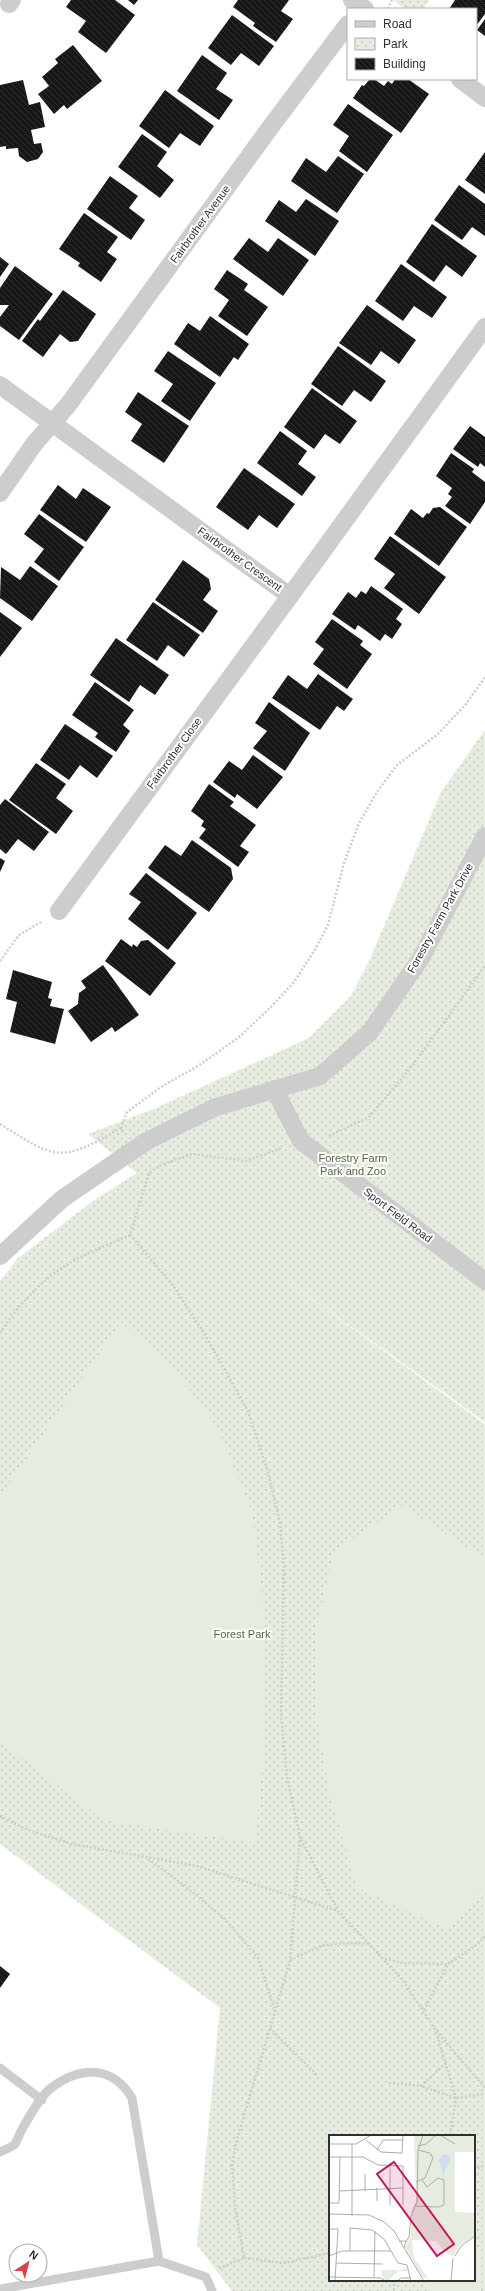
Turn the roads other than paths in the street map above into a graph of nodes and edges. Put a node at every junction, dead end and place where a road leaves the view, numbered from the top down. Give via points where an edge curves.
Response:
1 (347, 25) edge
2 (461, 80) edge
3 (485, 98) edge
4 (485, 327) edge
5 (0, 385) edge
6 (52, 424) junction
7 (0, 494) edge
8 (290, 596) junction
9 (485, 836) edge
10 (59, 911) road end
11 (274, 1089) junction
12 (0, 1256) edge
13 (485, 1281) edge
14 (0, 2068) edge
15 (42, 2100) junction
16 (0, 2152) edge
17 (159, 2261) junction
18 (22, 2288) edge
19 (0, 2289) edge
20 (212, 2291) edge

1 - 6 street, Fairbrother Avenue
2 - 3 street
4 - 8 street, Fairbrother Crescent
5 - 6 street, Fairbrother Crescent
6 - 7 street, Fairbrother Avenue via 34,444
6 - 8 street, Fairbrother Crescent via 74,437
8 - 10 street, Fairbrother Close
9 - 11 street, Forestry Farm Park Drive via 421,958 370,1032 320,1076
11 - 12 street, Forestry Farm Park Drive via 216,1107 132,1149 62,1199
11 - 13 street, Sport Field Road via 300,1141
14 - 15 lane
15 - 16 lane via 14,2145
15 - 17 lane via 50,2089 76,2075 96,2071 114,2077 125,2086 132,2098 135,2113
17 - 18 lane
17 - 20 lane via 206,2277
18 - 19 lane

